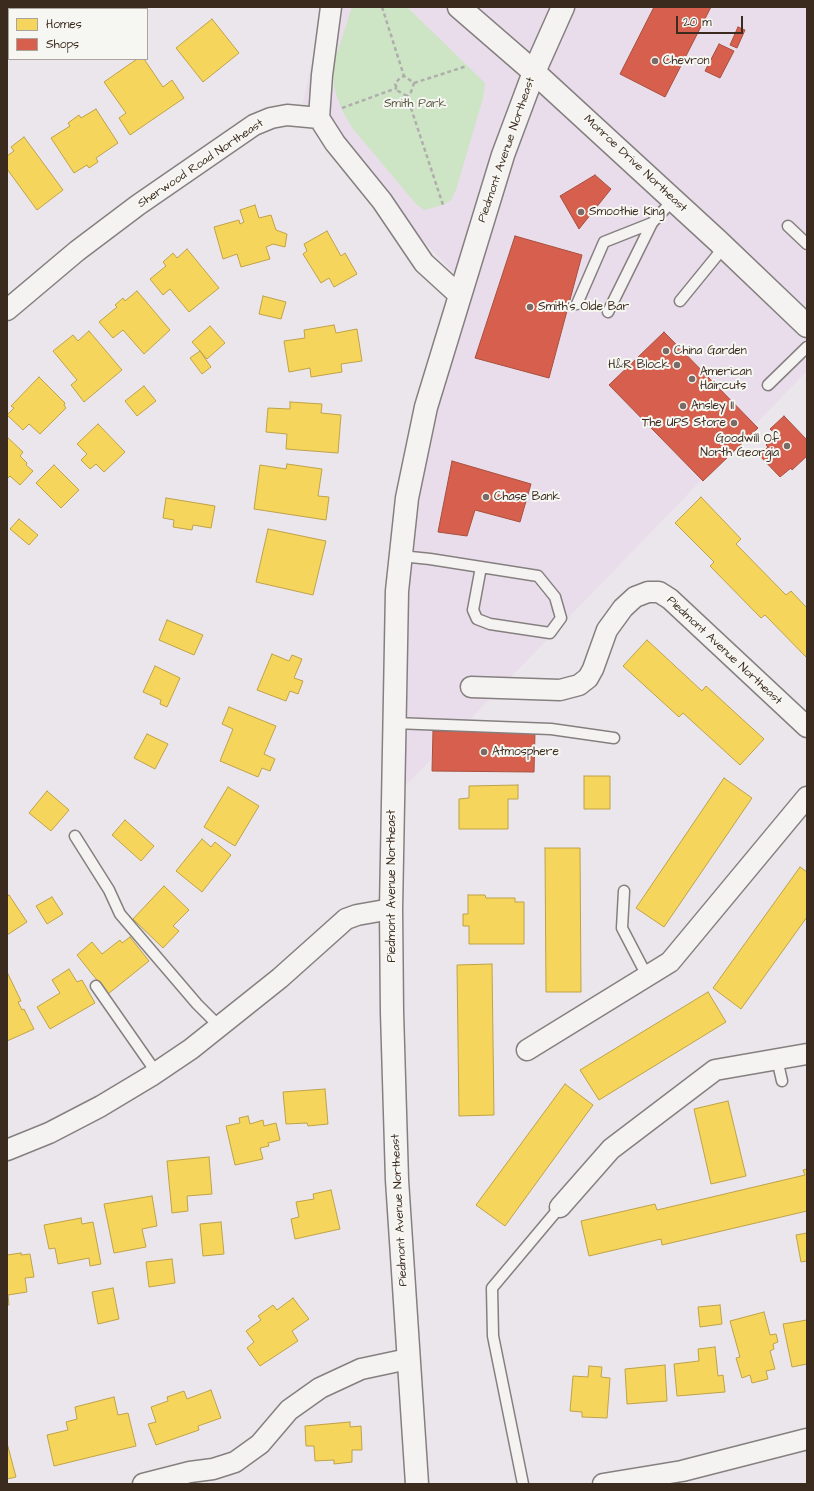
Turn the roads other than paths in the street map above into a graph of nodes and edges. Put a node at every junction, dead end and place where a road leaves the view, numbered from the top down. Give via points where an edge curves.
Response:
1 (331, 7) edge
2 (458, 7) edge
3 (563, 7) edge
4 (534, 72) junction
5 (319, 118) junction
6 (673, 200) junction
7 (652, 223) junction
8 (788, 226) dead end
9 (807, 244) edge
10 (724, 247) junction
11 (459, 295) junction
12 (680, 301) dead end
13 (578, 304) dead end
14 (7, 310) edge
15 (608, 312) dead end
16 (807, 326) edge
17 (807, 347) edge
18 (768, 385) dead end
19 (401, 556) junction
20 (481, 567) junction
21 (471, 688) dead end
22 (394, 723) junction
23 (807, 727) edge
24 (614, 738) dead end
25 (807, 797) edge
26 (75, 836) dead end
27 (624, 891) dead end
28 (391, 909) junction
29 (647, 976) junction
30 (96, 986) dead end
31 (220, 1027) junction
32 (527, 1050) dead end
33 (807, 1054) edge
34 (778, 1059) junction
35 (156, 1072) junction
36 (782, 1080) dead end
37 (7, 1150) edge
38 (560, 1207) joint
39 (408, 1360) junction
40 (807, 1439) edge
41 (143, 1484) edge
42 (417, 1484) edge
43 (523, 1484) edge
44 (603, 1484) edge

1 - 5 street
2 - 4 main road, Monroe Drive Northeast
3 - 4 main road, Piedmont Avenue Northeast
4 - 6 main road, Monroe Drive Northeast
4 - 11 main road, Piedmont Avenue Northeast via 503,155
5 - 11 street via 335,143 382,201 424,263
5 - 14 street, Sherwood Road Northeast via 287,115 254,125 83,246
6 - 7 lane
6 - 10 main road, Monroe Drive Northeast
7 - 13 lane via 604,242
7 - 15 lane
8 - 9 lane
10 - 12 lane
10 - 16 main road, Monroe Drive Northeast
11 - 19 main road, Piedmont Avenue Northeast via 426,407 407,498
17 - 18 lane
19 - 20 lane
19 - 22 main road, Piedmont Avenue Northeast via 397,591
20 - 20 lane via 538,576 555,597 561,618 550,633 490,624 477,619 473,610
21 - 23 street, Piedmont Avenue Northeast via 560,690 579,685 588,678 607,630 623,608 635,597 648,592 660,592
22 - 24 lane via 551,729
22 - 28 main road, Piedmont Avenue Northeast
25 - 29 street via 670,962
26 - 31 lane via 120,914
27 - 29 lane via 622,928
28 - 31 street via 346,919
28 - 39 main road, Piedmont Avenue Northeast via 397,1180
29 - 32 street
30 - 35 lane
31 - 35 street
33 - 34 street
34 - 36 lane
34 - 38 street via 715,1070 611,1149
35 - 37 street via 95,1109 49,1133
38 - 43 lane via 492,1288 493,1336
39 - 41 street via 361,1369 320,1388 289,1410 260,1444 235,1462
39 - 42 main road, Piedmont Avenue Northeast
40 - 44 street via 682,1471

